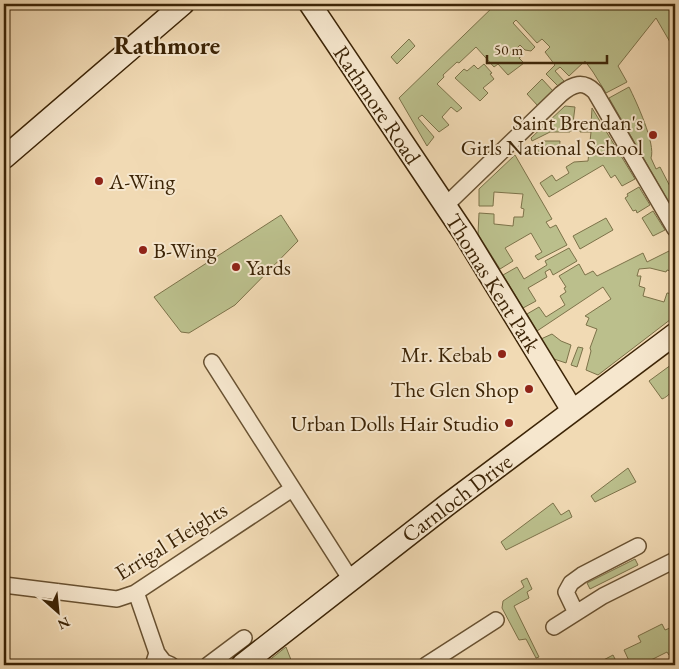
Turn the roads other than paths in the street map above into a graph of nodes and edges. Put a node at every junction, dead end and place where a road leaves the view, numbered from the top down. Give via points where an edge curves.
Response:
1 (183, 4) edge
2 (310, 4) edge
3 (4, 158) edge
4 (445, 206) junction
5 (675, 229) edge
6 (675, 334) edge
7 (212, 362) dead end
8 (572, 410) junction
9 (292, 489) junction
10 (638, 546) dead end
11 (675, 560) edge
12 (351, 580) junction
13 (4, 585) edge
14 (135, 592) junction
15 (576, 613) junction
16 (496, 620) dead end
17 (554, 627) dead end
18 (244, 638) dead end
19 (155, 659) edge
20 (171, 665) edge
21 (208, 665) edge
22 (242, 665) edge
23 (426, 665) edge

1 - 3 street
2 - 4 street, Rathmore Road
4 - 5 street, Thomas Kent Park via 560,94 570,86 581,85 589,86 595,92
4 - 8 street, Thomas Kent Park
6 - 8 street, Carnloch Drive
7 - 9 street
8 - 12 street, Carnloch Drive
9 - 12 street
9 - 14 street, Errigal Heights
10 - 15 street via 571,583 566,592
11 - 15 street
12 - 22 street, Carnloch Drive
13 - 14 street, Errigal Heights via 117,599
14 - 19 street
15 - 17 street
16 - 23 street
18 - 21 street
19 - 20 street

